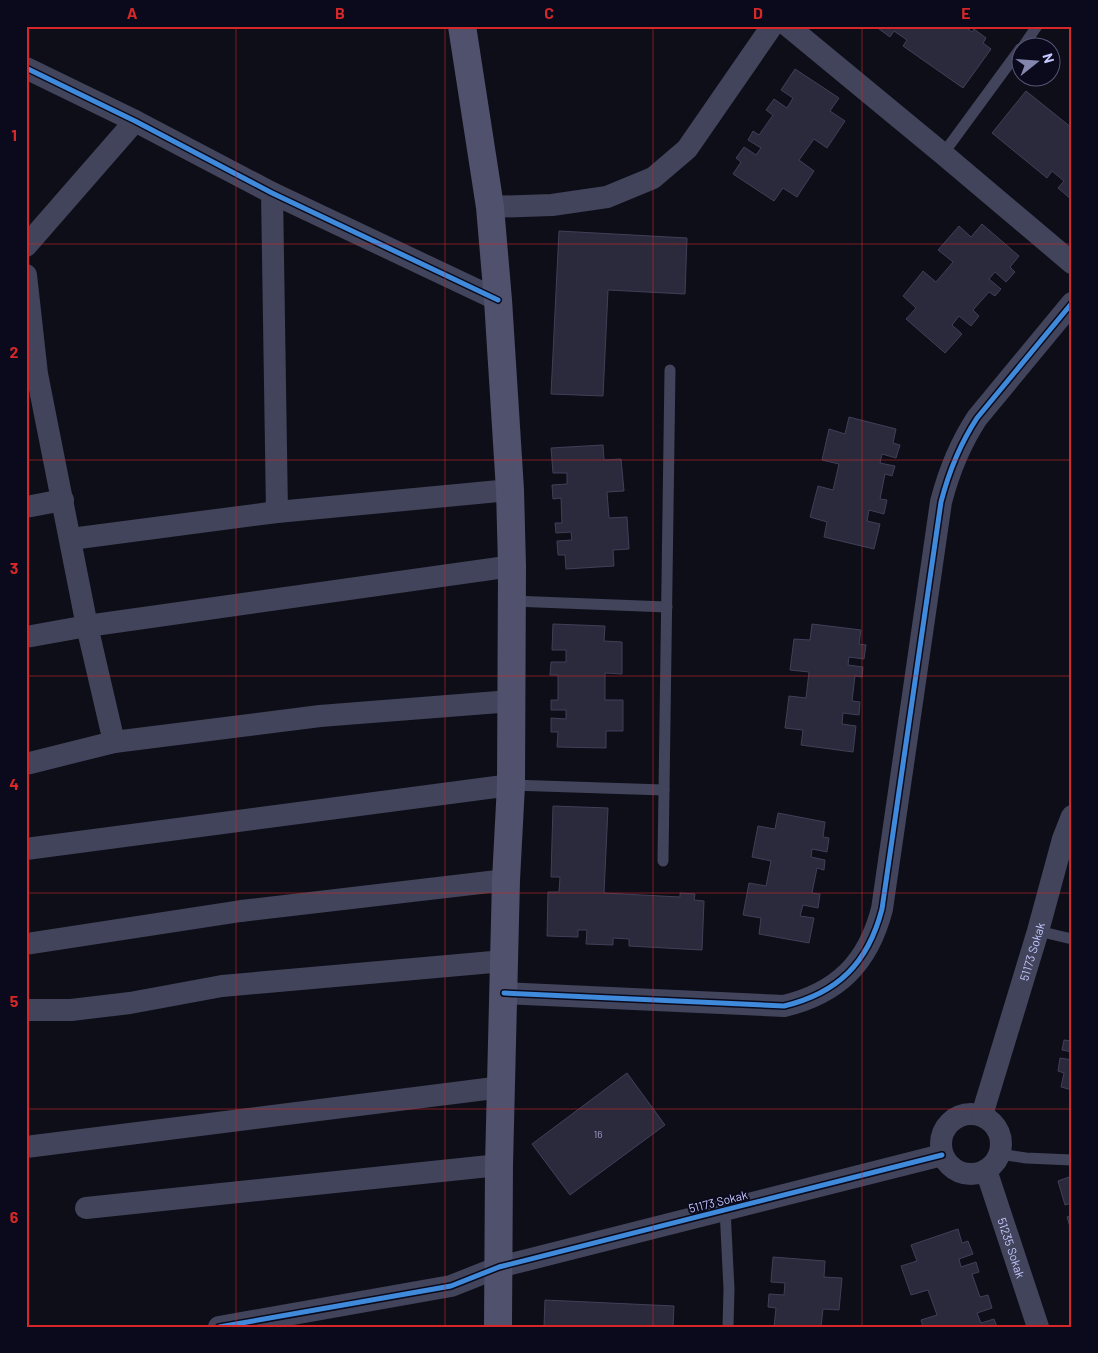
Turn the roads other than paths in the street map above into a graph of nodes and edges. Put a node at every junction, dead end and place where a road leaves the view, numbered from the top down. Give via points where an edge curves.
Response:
1 (462, 26) edge
2 (772, 26) edge
3 (788, 26) edge
4 (1037, 26) edge
5 (1028, 38) edge
6 (1010, 63) edge
7 (26, 68) edge
8 (135, 121) junction
9 (943, 154) junction
10 (272, 193) junction
11 (490, 207) junction
12 (26, 246) edge
13 (1072, 263) edge
14 (26, 275) edge
15 (498, 300) junction
16 (1072, 303) edge
17 (670, 370) dead end
18 (32, 375) edge
19 (510, 490) junction
20 (63, 500) junction
21 (26, 507) edge
22 (278, 512) junction
23 (71, 539) junction
24 (512, 566) junction
25 (512, 601) junction
26 (667, 607) junction
27 (87, 626) junction
28 (26, 636) edge
29 (512, 701) junction
30 (114, 742) junction
31 (26, 764) edge
32 (511, 785) junction
33 (664, 790) junction
34 (1072, 816) edge
35 (26, 849) edge
36 (663, 861) dead end
37 (506, 880) junction
38 (1038, 931) junction
39 (1072, 939) edge
40 (26, 944) edge
41 (504, 961) junction
42 (504, 993) junction
43 (26, 1010) edge
44 (502, 1087) junction
45 (982, 1115) junction
46 (26, 1147) edge
47 (942, 1154) junction
48 (1072, 1160) edge
49 (993, 1162) junction
50 (500, 1165) junction
51 (86, 1208) dead end
52 (725, 1209) junction
53 (498, 1267) junction
54 (219, 1327) edge
55 (498, 1327) edge
56 (728, 1327) edge
57 (1038, 1327) edge

1 - 11 main road
2 - 11 street via 687,149 653,178 607,197 552,205
3 - 9 street
4 - 5 lane
6 - 9 lane
7 - 8 street
8 - 10 street
8 - 12 street
9 - 13 street
10 - 15 street
10 - 22 street
11 - 15 main road
14 - 18 street
15 - 19 main road
16 - 42 street via 977,418 947,479 882,909 872,939 856,965 831,988 784,1006
17 - 26 lane
18 - 20 street
19 - 22 street
19 - 24 main road
20 - 21 street
20 - 23 street
22 - 23 street
23 - 27 street
24 - 25 main road
24 - 27 street
25 - 26 lane
25 - 29 main road
26 - 33 lane
27 - 28 street
27 - 30 street
29 - 30 street via 320,716
29 - 32 main road
30 - 31 street
32 - 33 lane
32 - 35 street
32 - 37 main road
33 - 36 lane
34 - 38 street, 51173 Sokak
37 - 40 street via 240,912
37 - 41 main road
38 - 39 lane
38 - 45 street, 51173 Sokak
41 - 42 main road
41 - 43 street via 222,986 71,1010
42 - 44 main road
44 - 46 street
44 - 50 main road
45 - 47 street via 963,1114 947,1125 940,1144
45 - 49 street via 996,1127 1000,1136 1001,1145
47 - 49 street via 956,1170 971,1174
47 - 52 street, 51173 Sokak
48 - 49 lane via 1026,1158
49 - 57 street, 51235 Sokak
50 - 51 street
50 - 53 main road
52 - 53 street, 51173 Sokak
52 - 56 lane
53 - 54 street, 51173 Sokak via 451,1286
53 - 55 main road

